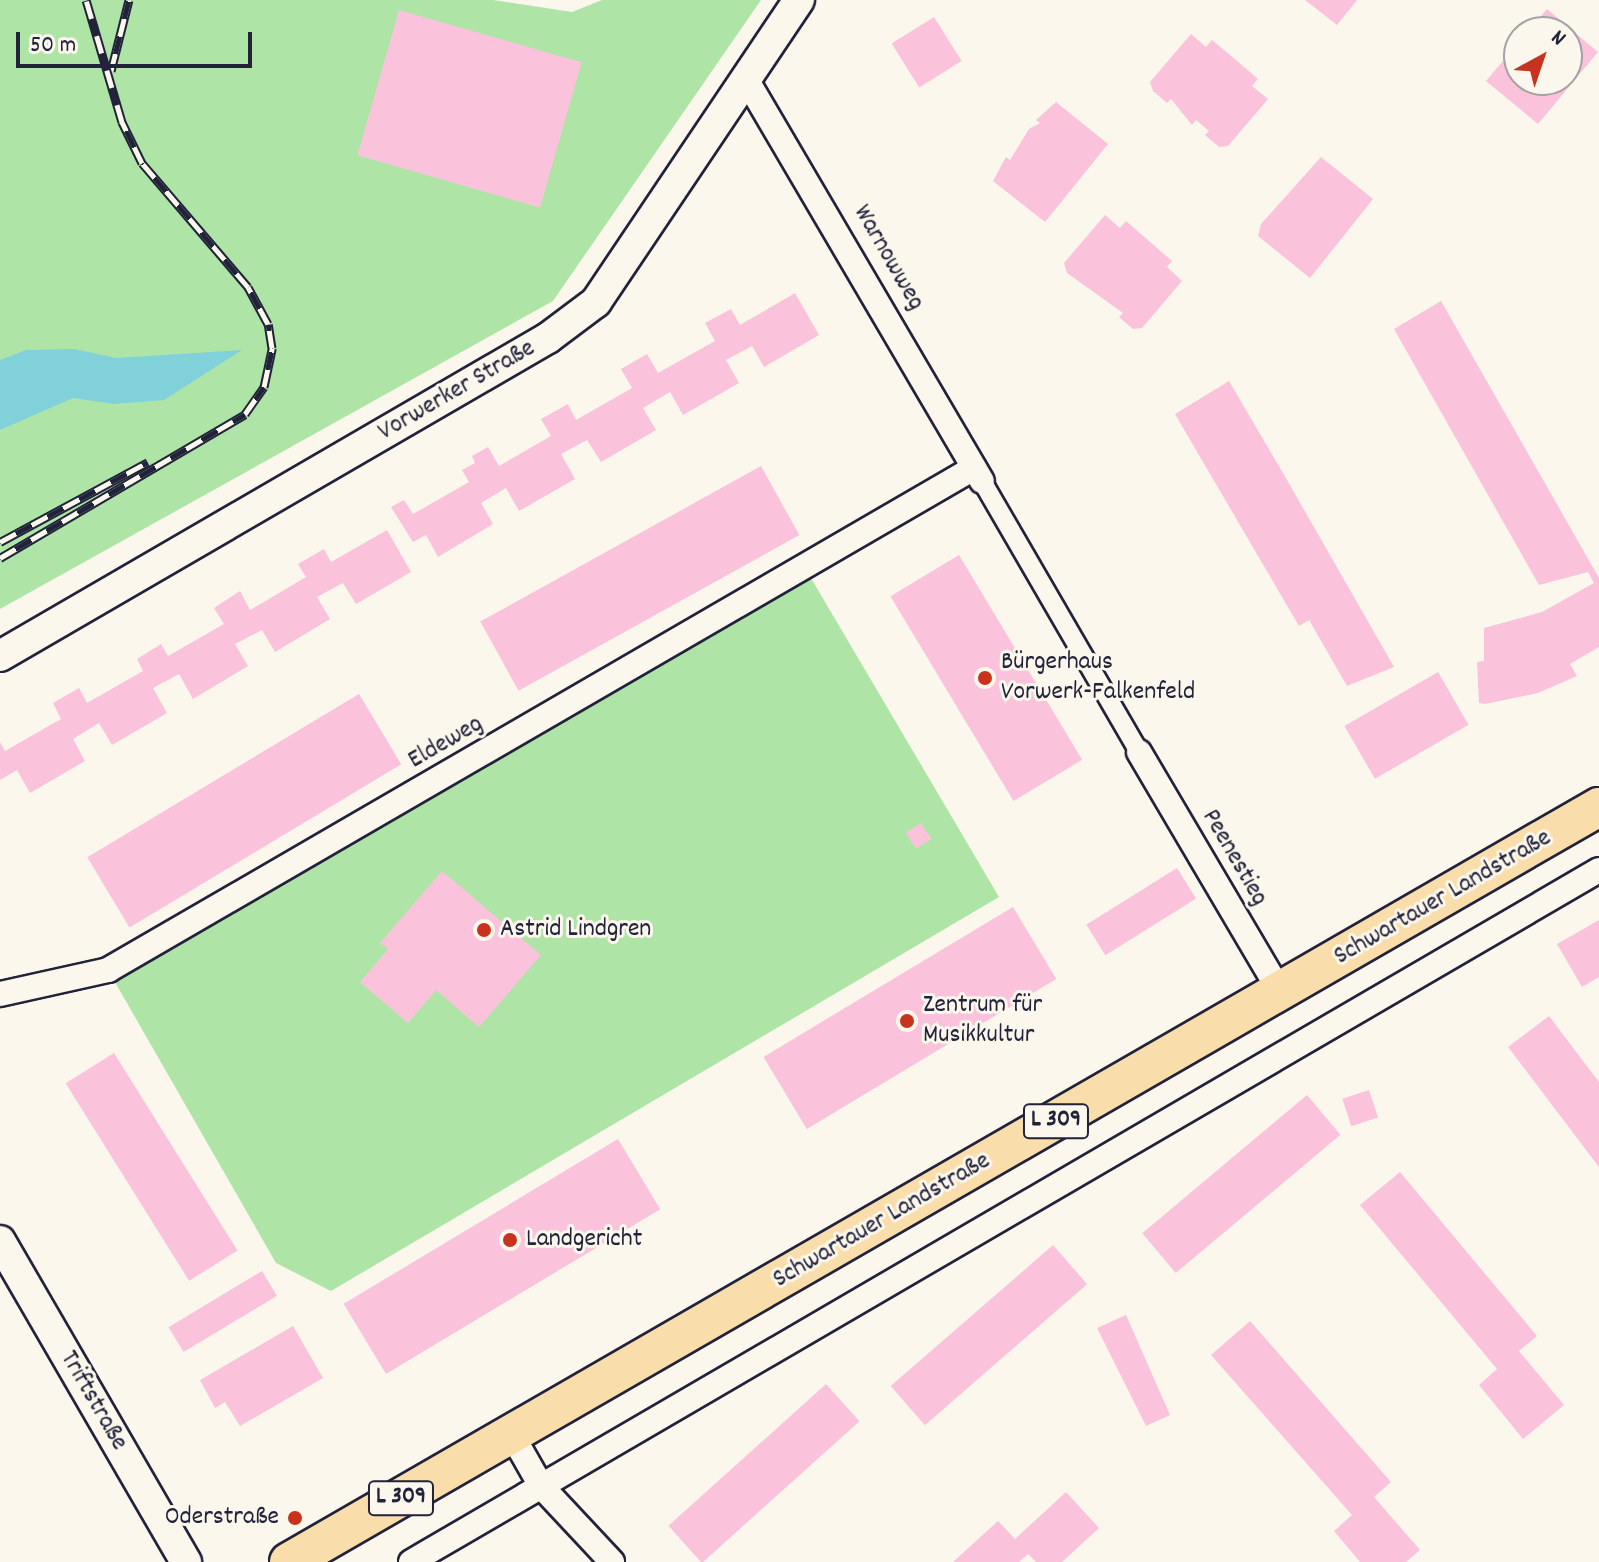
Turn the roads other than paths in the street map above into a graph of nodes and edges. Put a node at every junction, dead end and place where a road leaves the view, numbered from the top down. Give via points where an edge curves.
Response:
1 (799, 0) edge
2 (746, 79) junction
3 (978, 474) junction
4 (0, 656) edge
5 (1139, 752) joint
6 (1599, 807) edge
7 (1599, 870) edge
8 (1281, 993) junction
9 (0, 994) edge
10 (0, 1241) edge
11 (512, 1435) junction
12 (541, 1486) junction
13 (186, 1562) edge
14 (289, 1562) edge
15 (411, 1562) edge
16 (612, 1562) edge

1 - 2 street, Vorwerker Straße
2 - 3 street, Warnowweg
2 - 4 street, Vorwerker Straße via 584,311 548,338
3 - 5 street
3 - 9 street, Eldeweg via 906,507 108,970
5 - 8 street, Peenestieg
6 - 8 main road, Schwartauer Landstraße / L 309
7 - 12 street, Schwartauer Landstraße
8 - 11 main road, Schwartauer Landstraße / L 309
10 - 13 street, Triftstraße
11 - 12 street
11 - 14 main road, Schwartauer Landstraße / L 309
12 - 15 street, Schwartauer Landstraße
12 - 16 street

